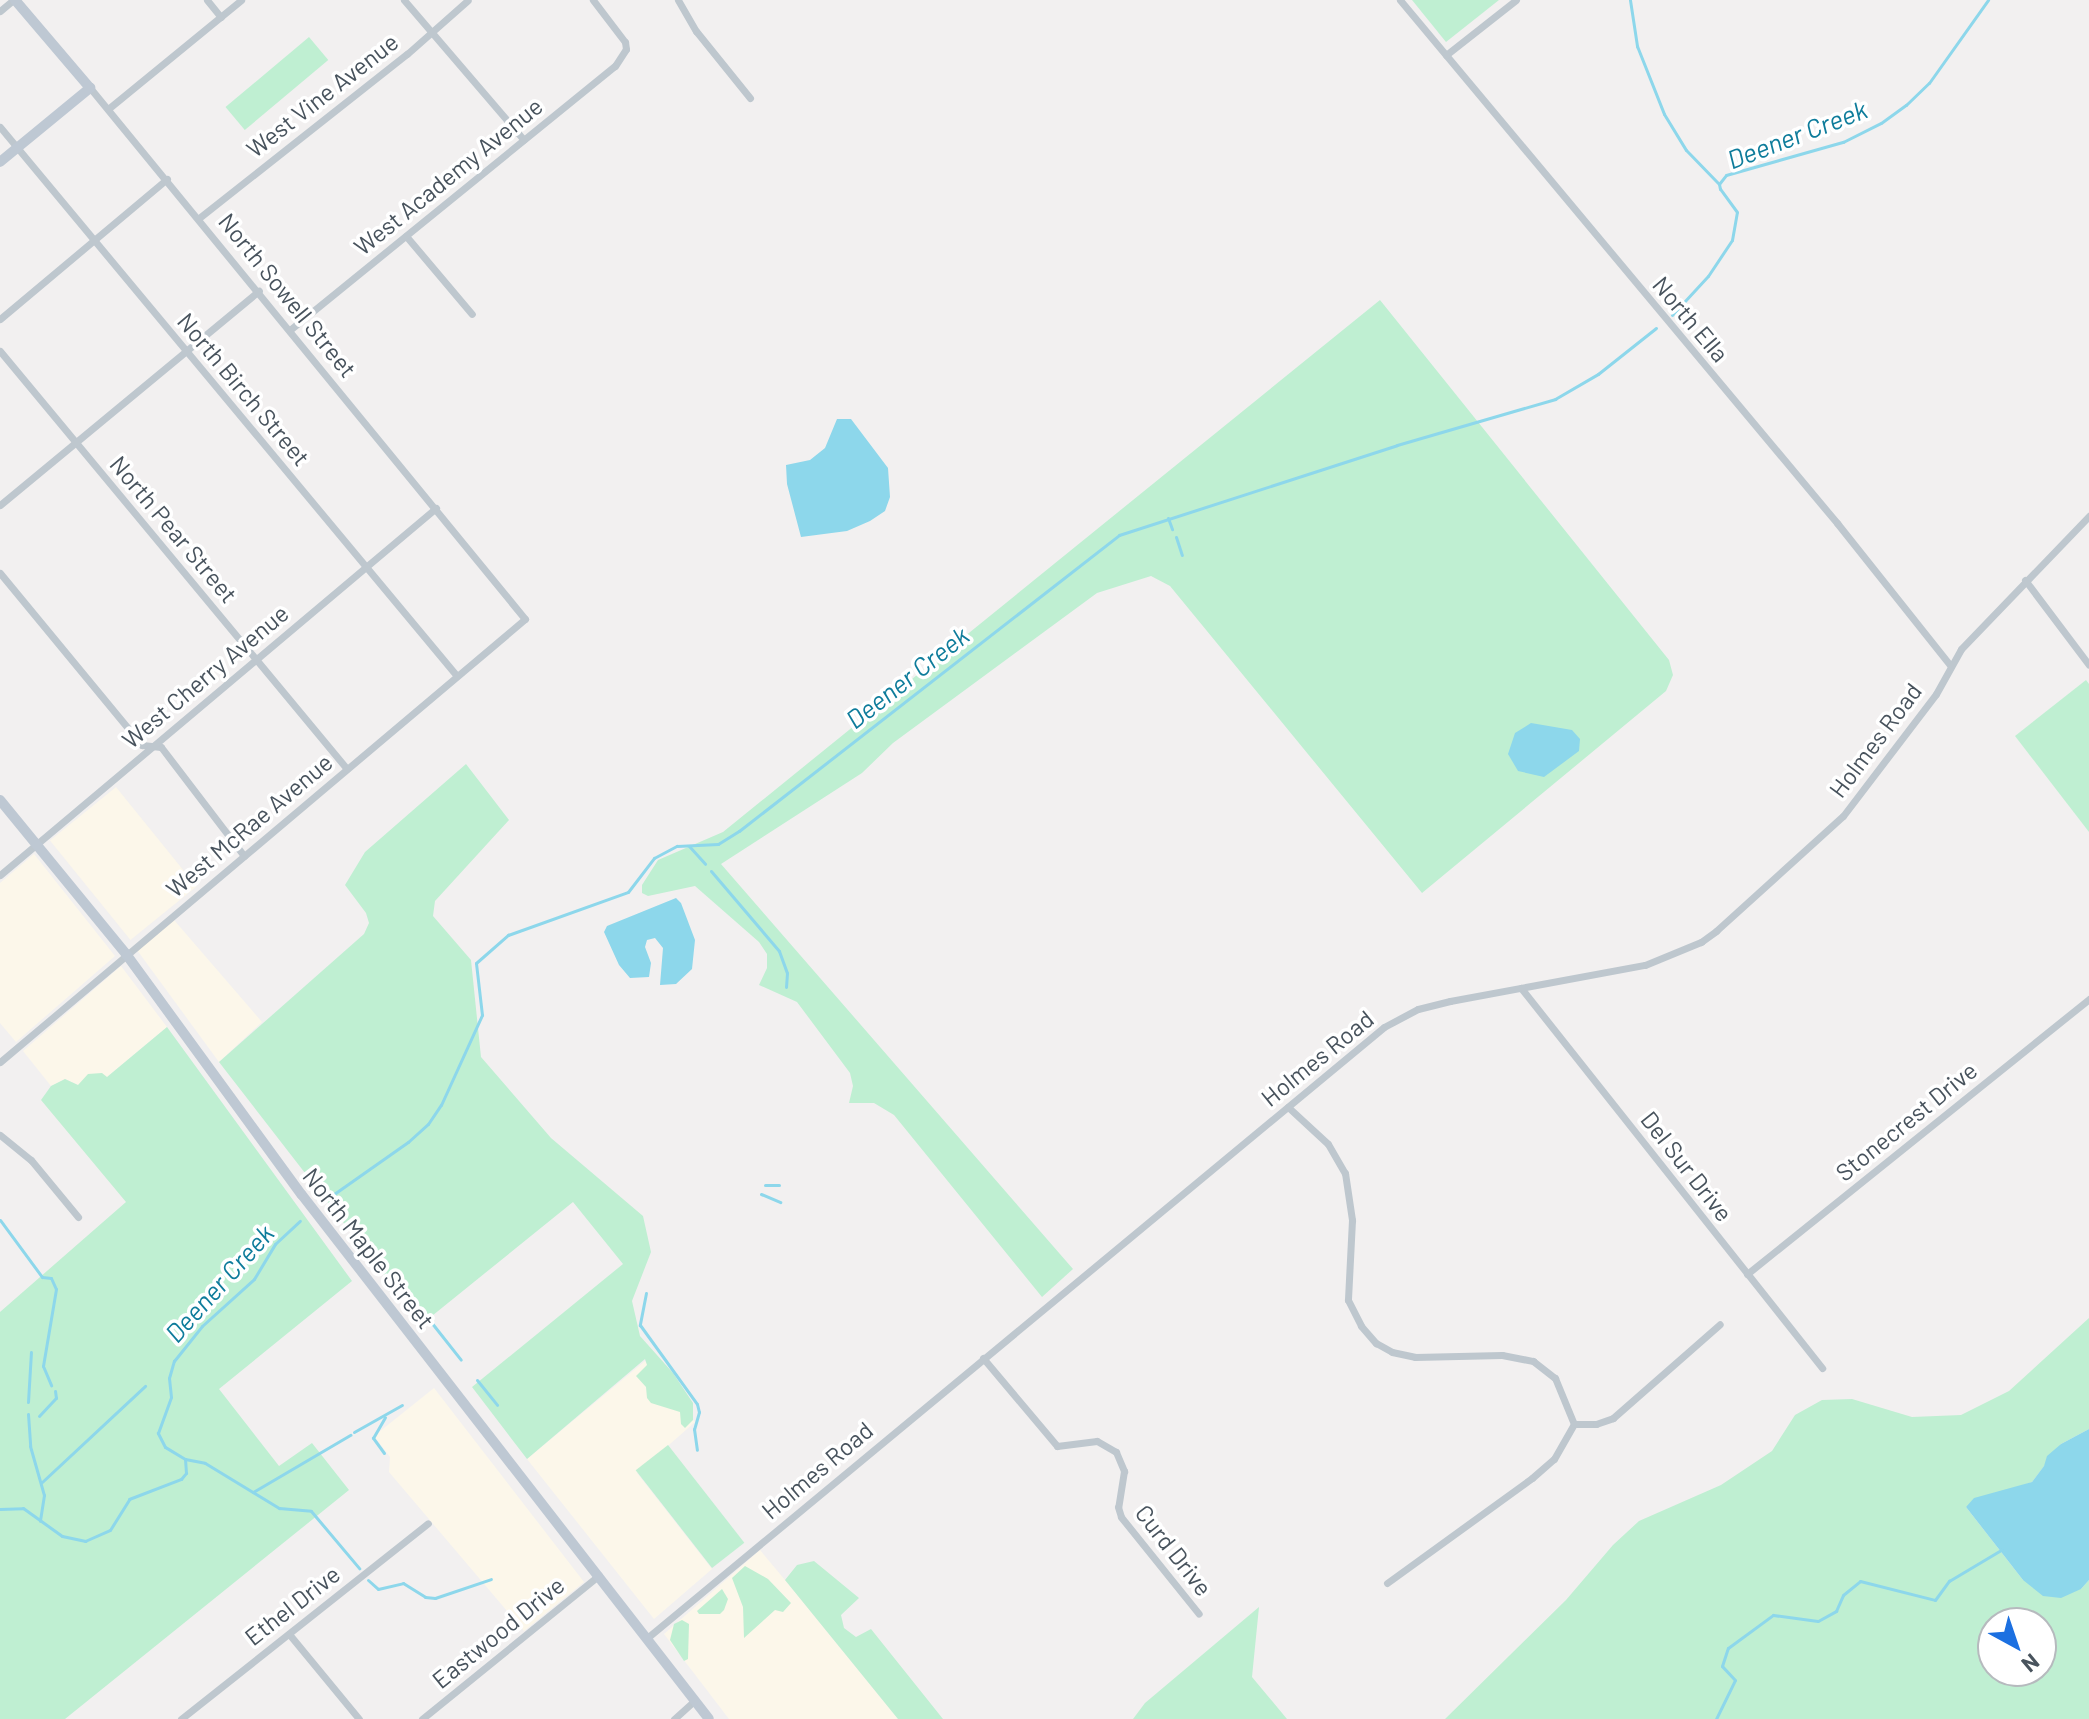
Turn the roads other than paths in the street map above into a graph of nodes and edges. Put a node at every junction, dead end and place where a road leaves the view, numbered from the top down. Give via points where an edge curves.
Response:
1 (14, 0) edge
2 (207, 0) edge
3 (241, 0) edge
4 (404, 0) edge
5 (468, 0) edge
6 (593, 0) edge
7 (678, 0) edge
8 (1400, 0) edge
9 (1516, 0) edge
10 (0, 11) edge
11 (221, 17) junction
12 (431, 32) junction
13 (1446, 55) junction
14 (90, 88) junction
15 (750, 98) dead end
16 (108, 109) junction
17 (0, 127) edge
18 (524, 140) junction
19 (17, 148) junction
20 (0, 162) edge
21 (167, 179) junction
22 (199, 218) junction
23 (406, 236) junction
24 (94, 241) junction
25 (259, 291) junction
26 (472, 314) dead end
27 (0, 319) edge
28 (291, 329) junction
29 (186, 350) junction
30 (0, 351) edge
31 (76, 443) junction
32 (0, 505) edge
33 (436, 508) junction
34 (2089, 516) edge
35 (366, 567) junction
36 (0, 573) edge
37 (2025, 580) junction
38 (525, 619) joint
39 (257, 659) junction
40 (1950, 665) junction
41 (2089, 665) edge
42 (457, 676) junction
43 (153, 746) junction
44 (347, 769) junction
45 (0, 800) edge
46 (37, 844) junction
47 (244, 856) junction
48 (0, 875) edge
49 (126, 954) junction
50 (1521, 988) junction
51 (2089, 999) edge
52 (0, 1062) edge
53 (1288, 1107) junction
54 (0, 1135) edge
55 (78, 1217) dead end
56 (1747, 1274) junction
57 (1720, 1324) dead end
58 (983, 1358) junction
59 (1822, 1368) dead end
60 (1574, 1424) junction
61 (428, 1523) dead end
62 (599, 1575) junction
63 (1387, 1583) dead end
64 (1199, 1614) dead end
65 (289, 1634) junction
66 (647, 1638) junction
67 (695, 1700) junction
68 (181, 1719) edge
69 (359, 1719) edge
70 (422, 1719) edge
71 (674, 1719) edge
72 (709, 1719) edge

1 - 10 street
1 - 14 main road, North Sowell Street
2 - 11 street
3 - 11 street
4 - 12 street
5 - 12 street, West Vine Avenue
6 - 18 street, West Academy Avenue via 626,49 615,66
7 - 15 street
8 - 13 street, North Ella
9 - 13 street
11 - 16 street
12 - 18 street
12 - 22 street, West Vine Avenue
13 - 40 street, North Ella
14 - 16 street, North Sowell Street
14 - 19 main road
16 - 21 street, North Sowell Street
17 - 19 street, North Birch Street
18 - 23 street, West Academy Avenue
19 - 20 main road
19 - 24 street, North Birch Street
21 - 22 street, North Sowell Street
21 - 24 street
22 - 25 street, North Sowell Street
23 - 26 street
23 - 28 street, West Academy Avenue
24 - 27 street
24 - 29 street, North Birch Street
25 - 28 street, North Sowell Street
25 - 29 street
28 - 33 street, North Sowell Street
29 - 31 street
29 - 35 street, North Birch Street
30 - 31 street, North Pear Street
31 - 32 street
31 - 39 street, North Pear Street
33 - 35 street, West Cherry Avenue
33 - 38 street, North Sowell Street
34 - 37 street, Holmes Road
35 - 39 street, West Cherry Avenue
35 - 42 street, North Birch Street
36 - 43 street via 142,745
37 - 40 street, Holmes Road
37 - 41 street
38 - 42 street, West McRae Avenue
39 - 43 street, West Cherry Avenue
39 - 44 street, North Pear Street
40 - 50 street, Holmes Road via 1936,694 1855,802 1716,931 1645,965
42 - 44 street, West McRae Avenue
43 - 46 street, West Cherry Avenue
43 - 47 street via 161,747
44 - 47 street, West McRae Avenue
45 - 46 main road, North Maple Street
46 - 48 street, West Cherry Avenue
46 - 49 main road, North Maple Street
47 - 49 street, West McRae Avenue
49 - 52 street, West McRae Avenue
49 - 62 main road, North Maple Street via 302,1195
50 - 53 street, Holmes Road via 1418,1009 1384,1027
50 - 56 street, Del Sur Drive
51 - 56 street, Stonecrest Drive
53 - 58 street, Holmes Road
53 - 60 street via 1328,1144 1345,1173 1352,1220 1348,1300 1368,1335 1392,1352 1415,1357 1502,1355 1533,1361 1555,1378
54 - 55 street via 31,1160
56 - 59 street, Del Sur Drive
57 - 60 street via 1613,1418
58 - 64 street, Curd Drive via 1057,1446 1097,1441 1116,1452 1124,1471 1121,1517
58 - 66 street, Holmes Road
60 - 63 street via 1554,1459 1532,1478
61 - 65 street, Ethel Drive
62 - 66 main road, North Maple Street
62 - 70 street, Eastwood Drive
65 - 68 street, Ethel Drive
65 - 69 street
66 - 67 main road, North Maple Street
67 - 71 street
67 - 72 main road, North Maple Street

